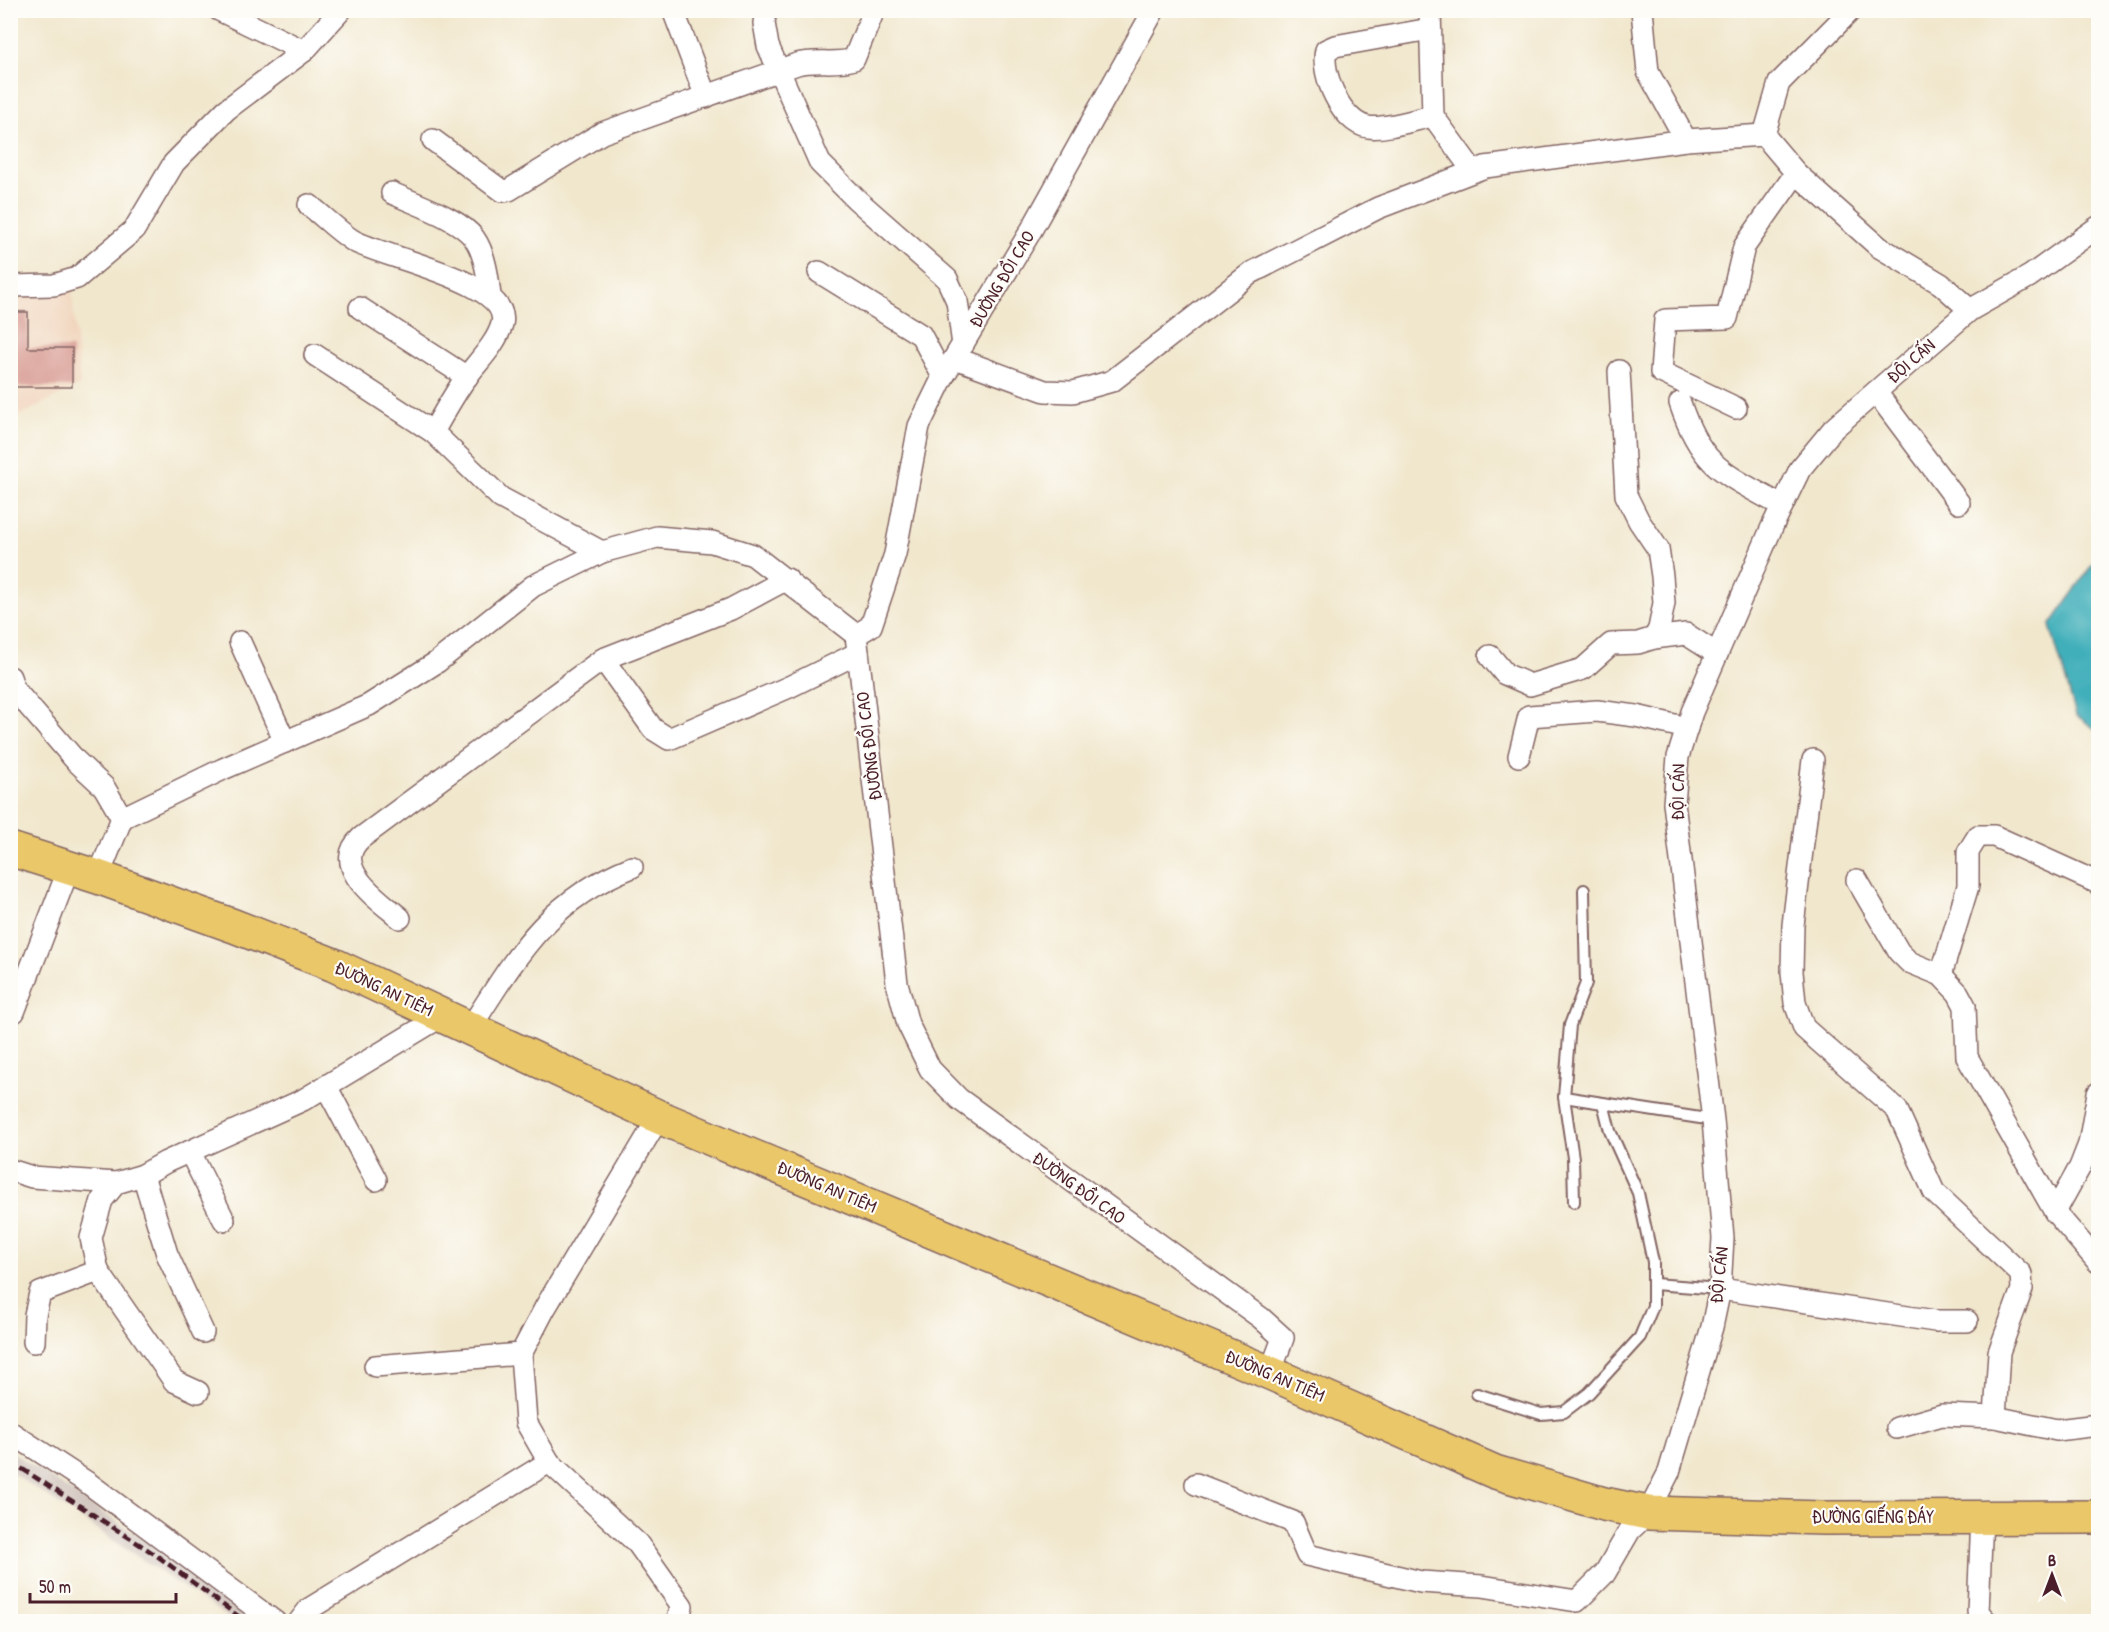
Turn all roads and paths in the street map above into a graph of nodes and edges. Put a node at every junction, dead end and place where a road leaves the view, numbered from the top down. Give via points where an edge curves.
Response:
1 (219, 10) edge
2 (341, 10) edge
3 (673, 10) edge
4 (766, 10) edge
5 (874, 10) edge
6 (1154, 10) edge
7 (1642, 10) edge
8 (1851, 10) edge
9 (1430, 20) edge
10 (304, 51) junction
11 (779, 72) junction
12 (706, 97) junction
13 (1433, 116) junction
14 (1764, 135) junction
15 (433, 140) dead end
16 (1686, 140) junction
17 (1473, 171) junction
18 (1796, 173) junction
19 (392, 193) dead end
20 (309, 205) dead end
21 (2098, 227) edge
22 (819, 272) dead end
23 (10, 286) edge
24 (490, 296) junction
25 (360, 308) dead end
26 (1970, 310) junction
27 (959, 352) junction
28 (315, 355) dead end
29 (1619, 371) dead end
30 (466, 377) junction
31 (943, 377) junction
32 (1876, 392) junction
33 (1680, 403) dead end
34 (1736, 408) dead end
35 (433, 432) junction
36 (1959, 503) dead end
37 (1782, 506) junction
38 (602, 552) junction
39 (787, 579) junction
40 (1654, 638) junction
41 (240, 642) dead end
42 (857, 644) junction
43 (1718, 654) junction
44 (1490, 656) dead end
45 (603, 659) junction
46 (10, 677) edge
47 (1688, 728) junction
48 (285, 742) junction
49 (1519, 756) dead end
50 (1813, 760) dead end
51 (122, 818) junction
52 (10, 849) edge
53 (632, 867) dead end
54 (84, 872) junction
55 (1857, 879) dead end
56 (2098, 883) edge
57 (1584, 890) dead end
58 (400, 918) dead end
59 (1941, 975) junction
60 (10, 1014) edge
61 (456, 1023) junction
62 (327, 1088) junction
63 (2098, 1093) edge
64 (1564, 1097) junction
65 (1603, 1103) junction
66 (659, 1117) junction
67 (1713, 1120) junction
68 (190, 1152) junction
69 (10, 1170) edge
70 (143, 1175) junction
71 (376, 1180) dead end
72 (116, 1183) junction
73 (1574, 1202) dead end
74 (2055, 1212) junction
75 (224, 1220) dead end
76 (2098, 1262) edge
77 (98, 1271) junction
78 (1654, 1284) junction
79 (1720, 1289) junction
80 (1967, 1321) dead end
81 (203, 1332) dead end
82 (34, 1342) dead end
83 (521, 1354) junction
84 (375, 1366) dead end
85 (1270, 1374) junction
86 (198, 1392) dead end
87 (1477, 1394) dead end
88 (1995, 1417) junction
89 (2098, 1425) edge
90 (1897, 1428) dead end
91 (10, 1432) edge
92 (549, 1462) junction
93 (1196, 1484) dead end
94 (1648, 1513) junction
95 (1982, 1516) junction
96 (2098, 1517) edge
97 (275, 1622) edge
98 (299, 1622) edge
99 (677, 1622) edge
100 (1987, 1622) edge

1 - 10 street
2 - 10 street
3 - 12 street
4 - 11 street via 768,46
5 - 11 street via 854,59 811,61
6 - 27 street, ĐƯỜNG ĐỒI CAO via 1108,97
7 - 16 street via 1648,72
8 - 14 street via 1779,83
9 - 13 street
9 - 13 street via 1335,46 1326,50 1325,57 1335,93 1347,113 1360,124 1377,127
10 - 23 street via 219,118 174,163 134,230 77,278 54,285
11 - 12 street
11 - 27 street via 819,163 947,279 957,300
12 - 15 street via 602,133 505,191
13 - 17 street
14 - 16 street
14 - 18 street
16 - 17 street via 1485,166
17 - 27 street via 1378,208 1251,273 1112,381 1073,392 1045,391
18 - 26 street via 1879,247 1941,284
18 - 34 street via 1744,247 1727,318 1665,321 1662,372
19 - 24 street via 457,224 475,239
20 - 24 street via 353,241 413,260
21 - 26 street, ĐỘI CẤN via 2030,276
22 - 31 street via 921,335
24 - 30 street via 500,308 502,324
25 - 30 street
26 - 32 street, ĐỘI CẤN
27 - 31 street, ĐƯỜNG ĐỒI CAO
28 - 35 street
29 - 40 street via 1626,495 1658,549 1662,576 1664,603
30 - 35 street
31 - 42 street, ĐƯỜNG ĐỒI CAO via 919,426 892,564 871,626
32 - 36 street
32 - 37 street, ĐỘI CẤN via 1834,428 1800,469
33 - 37 street via 1690,434 1702,452 1720,470
35 - 38 street via 501,498
37 - 43 street, ĐỘI CẤN
38 - 39 street via 657,537 712,542 753,555
38 - 48 street via 533,586 437,662 369,705
39 - 42 street
39 - 45 street via 731,609
40 - 43 street via 1686,634
40 - 44 street via 1638,644 1611,644 1583,669 1530,685 1504,674
41 - 48 street
42 - 45 street via 789,687 669,739 653,729
42 - 85 street, ĐƯỜNG ĐỒI CAO via 897,982 908,1024 930,1069 959,1099 1012,1140 1261,1318 1282,1338
43 - 47 street, ĐỘI CẤN
45 - 58 street via 354,843 350,857 354,874
46 - 51 street via 14,689 75,761 104,787
47 - 49 street via 1597,711 1529,716
47 - 67 street, ĐỘI CẤN via 1678,758 1674,803
48 - 51 street
50 - 88 street via 1793,925 1795,1002 1804,1028 1897,1110 1934,1192 2021,1274 2022,1289 1999,1352
51 - 54 street
52 - 54 main road, ĐƯỜNG AN TIÊM
53 - 61 street via 604,878 558,910
54 - 60 street
54 - 61 main road, ĐƯỜNG AN TIÊM via 334,966
55 - 59 street via 1899,952 1909,962
56 - 59 street via 1994,836 1978,836 1968,852 1968,886
57 - 64 lane via 1586,982 1570,1025
59 - 74 street via 1965,1006 1967,1057
61 - 62 street
61 - 66 main road, ĐƯỜNG AN TIÊM
62 - 68 street
62 - 71 street
63 - 74 street via 2089,1144
64 - 65 lane
64 - 73 lane via 1573,1158
65 - 67 lane
65 - 78 lane via 1610,1131 1638,1193
66 - 83 street
66 - 85 main road, ĐƯỜNG AN TIÊM
67 - 79 street, ĐỘI CẤN via 1723,1238
68 - 70 street
68 - 75 street
69 - 72 street via 32,1177
70 - 72 street
70 - 81 street via 167,1254
72 - 77 street via 102,1200 91,1238
74 - 76 street
77 - 82 street via 40,1293
77 - 86 street via 174,1381
78 - 79 lane
78 - 87 lane via 1653,1306 1640,1337 1589,1393 1564,1412 1541,1414
79 - 80 street via 1935,1321
79 - 94 street, ĐỘI CẤN via 1669,1472
83 - 84 street
83 - 92 street via 526,1422
85 - 94 main road, ĐƯỜNG AN TIÊM via 1495,1472
88 - 89 street via 2057,1430
88 - 90 street via 1942,1415
91 - 97 street via 88,1483
92 - 98 street via 309,1609
92 - 99 street via 638,1544 682,1606
93 - 94 street, ĐỘI CẤN via 1293,1522 1307,1555 1421,1582 1482,1586 1577,1601 1605,1573 1630,1530
94 - 95 main road, ĐƯỜNG GIẾNG ĐÁY via 1823,1518
95 - 96 main road, ĐƯỜNG GIẾNG ĐÁY
95 - 100 street via 1978,1612

